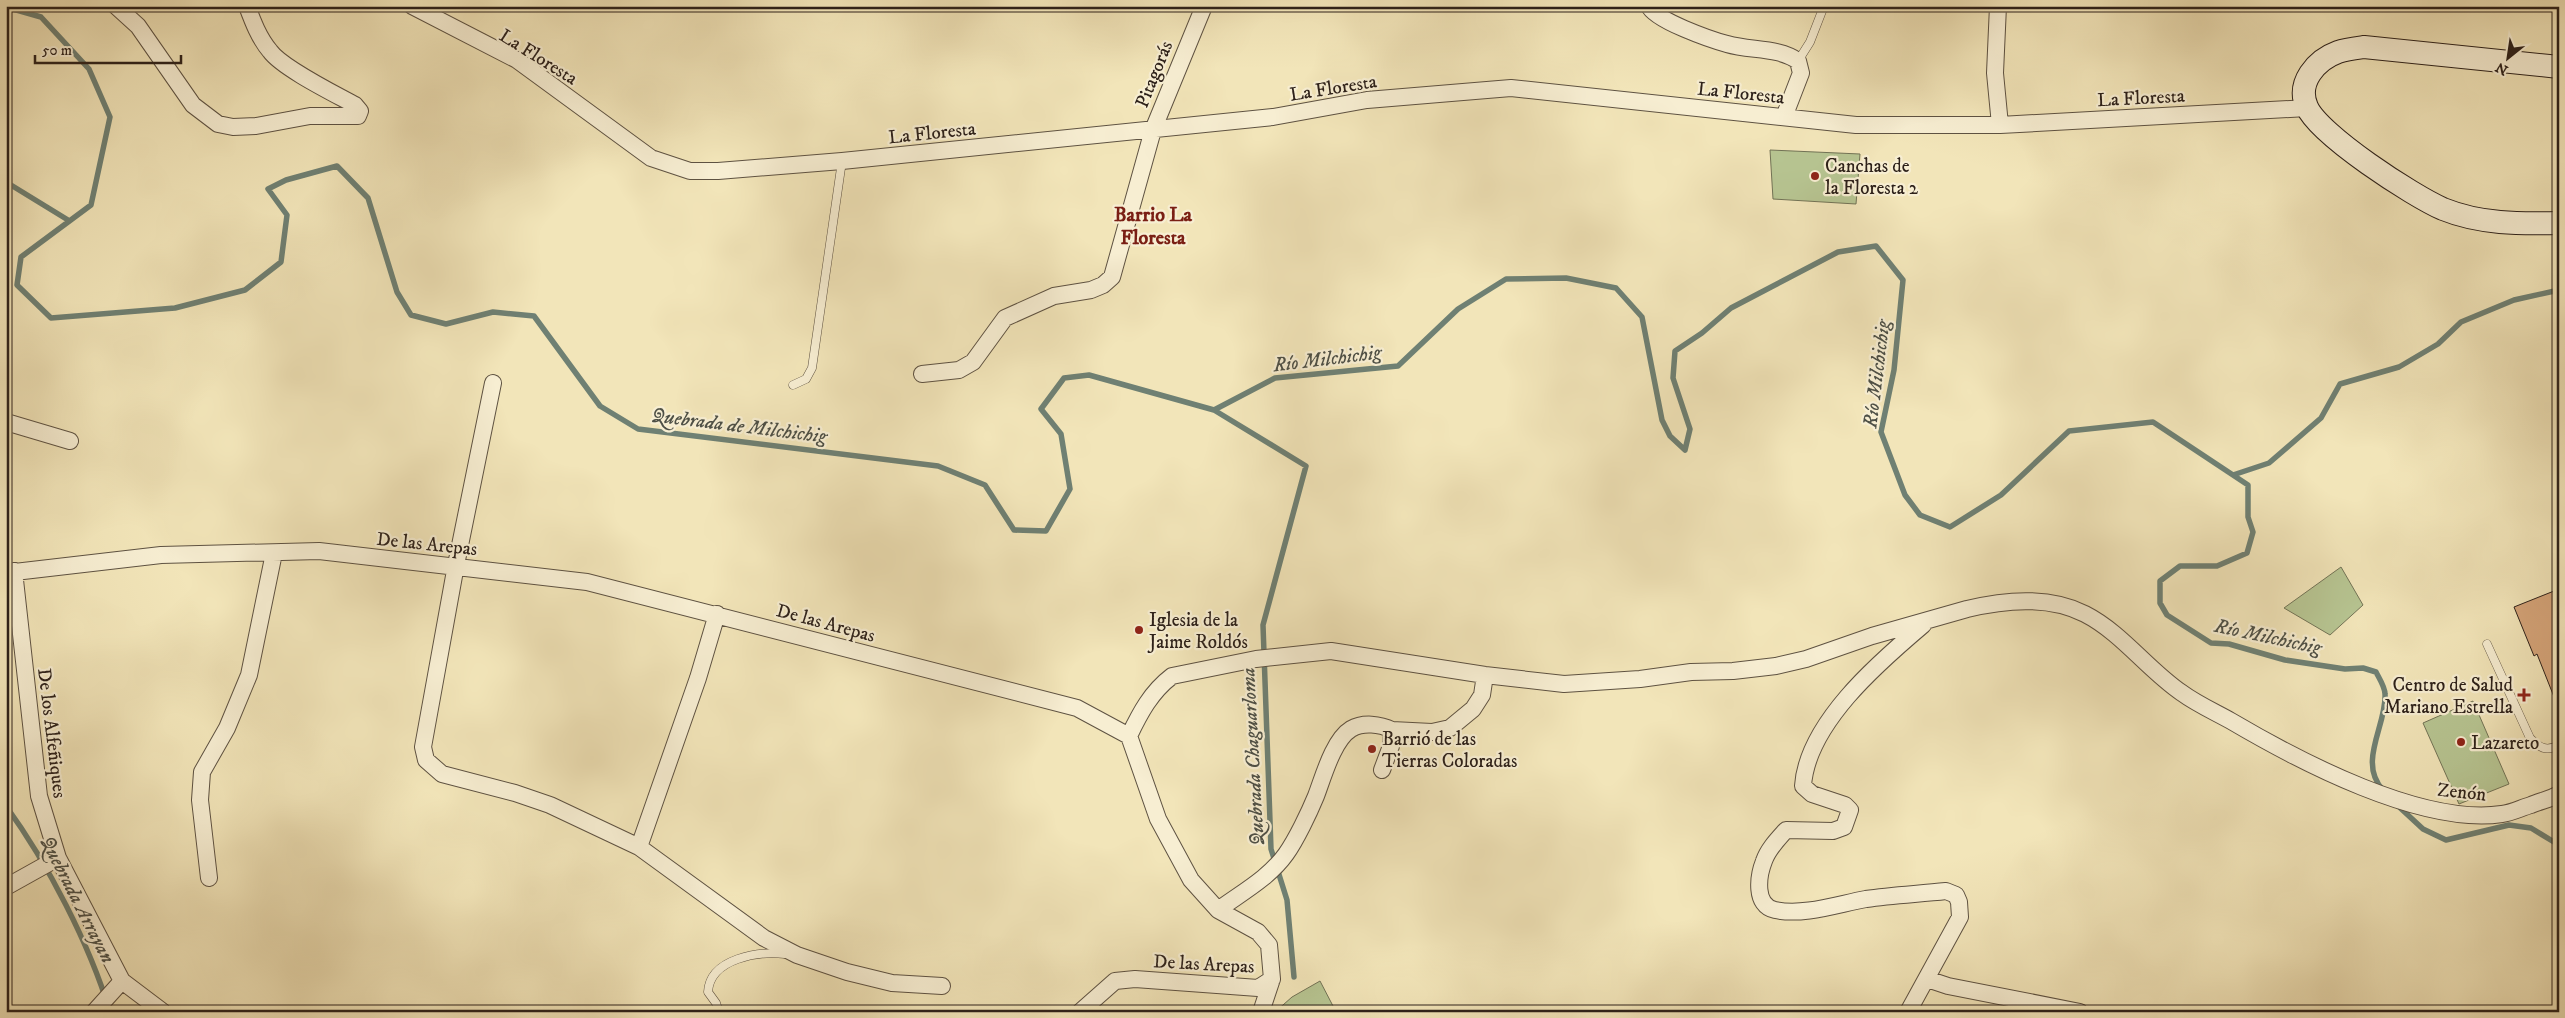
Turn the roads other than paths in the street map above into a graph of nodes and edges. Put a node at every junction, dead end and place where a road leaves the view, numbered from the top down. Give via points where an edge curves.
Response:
1 (116, 6) edge
2 (247, 6) edge
3 (412, 6) edge
4 (1204, 6) edge
5 (1649, 6) edge
6 (1824, 6) edge
7 (1998, 6) edge
8 (1798, 61) junction
9 (2559, 67) edge
10 (2307, 108) junction
11 (1784, 117) junction
12 (2000, 125) junction
13 (1153, 130) junction
14 (842, 162) junction
15 (2559, 223) edge
16 (922, 374) dead end
17 (493, 384) dead end
18 (793, 385) dead end
19 (6, 422) edge
20 (70, 441) dead end
21 (274, 553) junction
22 (456, 566) junction
23 (10, 572) edge
24 (717, 614) junction
25 (1927, 622) junction
26 (2487, 644) dead end
27 (1485, 675) junction
28 (1392, 730) junction
29 (1129, 736) junction
30 (2559, 746) edge
31 (1382, 770) dead end
32 (2559, 794) edge
33 (639, 847) junction
34 (53, 861) junction
35 (209, 878) dead end
36 (6, 887) edge
37 (1218, 910) junction
38 (797, 955) junction
39 (1272, 979) junction
40 (1927, 980) junction
41 (122, 981) junction
42 (942, 986) dead end
43 (94, 1012) edge
44 (163, 1012) edge
45 (719, 1012) edge
46 (1080, 1012) edge
47 (1261, 1012) edge
48 (1908, 1012) edge
49 (2080, 1012) edge

1 - 2 street via 138,26 193,105 218,124 256,126 310,116 358,116 360,111 355,105 271,53
3 - 14 street, La Floresta via 517,60 651,158 690,171
4 - 13 street, Pitagorás
5 - 8 street via 1650,11 1667,21 1728,44 1789,54
6 - 8 lane via 1810,42
7 - 12 street via 1994,73
8 - 11 street via 1800,73
9 - 10 street via 2364,47 2340,51 2314,68 2305,82 2303,94
10 - 12 street, La Floresta
10 - 15 street via 2336,139 2442,208 2491,222
11 - 12 street, La Floresta via 1856,124
11 - 13 street, La Floresta via 1511,88 1367,100 1273,117
13 - 14 street, La Floresta
13 - 16 street, Pitagorás via 1112,277 1091,290 1054,296 1006,318 973,362 959,370
14 - 18 lane via 812,368 806,380
17 - 22 street
19 - 20 street
21 - 22 street, De las Arepas via 319,552
21 - 23 street, De las Arepas via 161,556
21 - 35 street via 249,675 227,728 202,772 200,800
22 - 24 street, De las Arepas via 587,582
22 - 33 street via 424,747 426,760 442,774 550,804
23 - 34 street, De los Alfeñiques via 39,796
24 - 29 street, De las Arepas via 1077,708
24 - 33 street
25 - 27 street, Zenón via 1776,666 1564,684
25 - 32 street, Zenón via 1997,601 2024,600 2064,607 2104,626 2182,694 2266,742 2361,787 2433,810 2465,814 2502,814
25 - 40 street via 1875,666 1851,693 1827,725 1811,755 1803,786 1812,794 1845,805 1850,810 1844,827 1833,831 1786,830 1764,860 1759,888 1763,904 1774,910 1800,910 1946,891 1956,895 1960,917
26 - 30 lane via 2530,738 2542,748
27 - 28 street via 1482,696 1473,709 1450,728 1432,732
27 - 29 street, Zenón via 1331,651 1264,658 1172,676 1159,686 1145,705
28 - 31 street via 1391,746
28 - 37 street via 1368,724 1352,729 1344,736 1286,854 1264,877
29 - 37 street, De las Arepas via 1158,819 1191,880
33 - 38 street via 764,938
34 - 36 street
34 - 41 street, De los Alfeñiques
37 - 39 street, De las Arepas via 1258,932 1269,945
38 - 42 street via 892,983
38 - 45 lane via 770,952 728,964 709,985 708,992
39 - 46 street, De las Arepas via 1258,988 1135,979 1116,981
39 - 47 street
40 - 48 street
40 - 49 street
41 - 43 street
41 - 44 street, De los Alfeñiques

